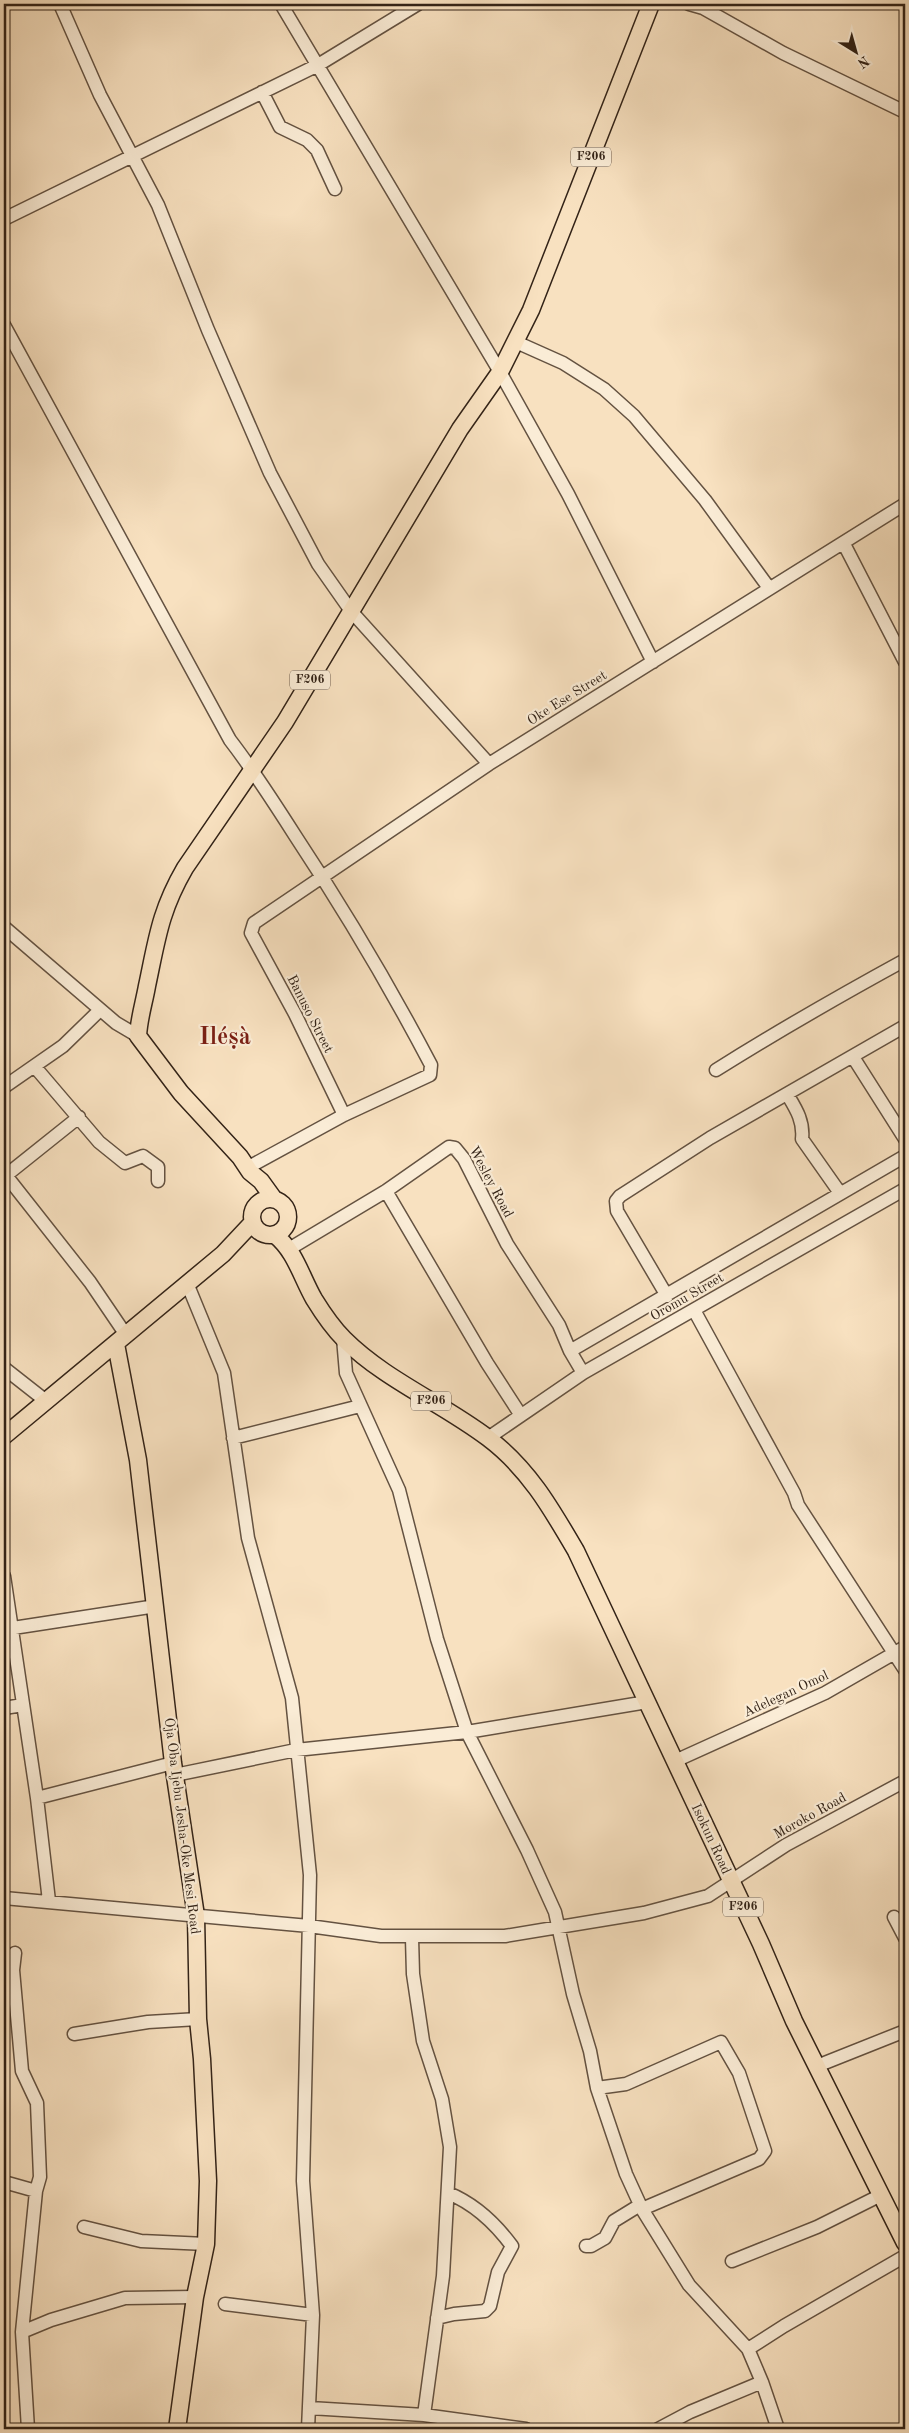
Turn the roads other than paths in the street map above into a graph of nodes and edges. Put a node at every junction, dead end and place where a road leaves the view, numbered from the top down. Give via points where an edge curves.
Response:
1 (60, 4) edge
2 (281, 4) edge
3 (418, 4) edge
4 (652, 4) edge
5 (690, 4) edge
6 (705, 6) edge
7 (318, 65) junction
8 (262, 92) junction
9 (905, 112) edge
10 (132, 156) junction
11 (335, 189) dead end
12 (4, 219) edge
13 (4, 325) edge
14 (517, 339) junction
15 (500, 372) junction
16 (905, 504) edge
17 (844, 544) junction
18 (770, 588) junction
19 (351, 611) junction
20 (653, 662) junction
21 (905, 662) edge
22 (489, 764) junction
23 (253, 771) junction
24 (322, 875) junction
25 (4, 927) edge
26 (251, 927) joint
27 (905, 960) edge
28 (100, 1010) junction
29 (905, 1026) edge
30 (138, 1036) junction
31 (852, 1057) junction
32 (35, 1067) junction
33 (716, 1070) dead end
34 (4, 1087) edge
35 (787, 1094) junction
36 (344, 1115) junction
37 (79, 1117) junction
38 (905, 1139) edge
39 (905, 1156) edge
40 (248, 1170) junction
41 (4, 1176) edge
42 (158, 1181) dead end
43 (905, 1189) edge
44 (386, 1191) junction
45 (840, 1193) junction
46 (274, 1199) junction
47 (254, 1215) junction
48 (288, 1222) junction
49 (270, 1235) junction
50 (289, 1249) junction
51 (223, 1254) junction
52 (187, 1283) junction
53 (667, 1296) junction
54 (694, 1310) junction
55 (343, 1338) junction
56 (121, 1339) junction
57 (570, 1351) junction
58 (4, 1368) edge
59 (584, 1373) junction
60 (46, 1401) junction
61 (360, 1406) junction
62 (520, 1414) junction
63 (4, 1436) edge
64 (233, 1438) junction
65 (488, 1438) junction
66 (4, 1576) edge
67 (5, 1598) edge
68 (156, 1606) junction
69 (13, 1628) junction
70 (900, 1650) edge
71 (905, 1670) edge
72 (647, 1702) junction
73 (23, 1705) junction
74 (4, 1708) edge
75 (467, 1732) junction
76 (296, 1750) junction
77 (675, 1761) junction
78 (174, 1769) junction
79 (905, 1781) edge
80 (37, 1798) junction
81 (731, 1881) junction
82 (4, 1898) edge
83 (49, 1901) junction
84 (196, 1916) junction
85 (894, 1917) dead end
86 (309, 1926) junction
87 (558, 1928) junction
88 (412, 1938) junction
89 (905, 1938) edge
90 (4, 1961) edge
91 (198, 2020) junction
92 (905, 2031) edge
93 (74, 2034) dead end
94 (817, 2066) junction
95 (597, 2088) junction
96 (4, 2182) edge
97 (36, 2191) junction
98 (448, 2192) junction
99 (881, 2195) junction
100 (641, 2207) junction
101 (84, 2227) dead end
102 (905, 2243) edge
103 (206, 2244) junction
104 (586, 2246) dead end
105 (905, 2256) edge
106 (732, 2261) dead end
107 (195, 2297) junction
108 (225, 2304) dead end
109 (313, 2315) junction
110 (437, 2318) junction
111 (22, 2332) junction
112 (748, 2349) junction
113 (762, 2382) junction
114 (310, 2408) junction
115 (424, 2416) junction
116 (496, 2426) edge
117 (28, 2429) edge
118 (177, 2429) edge
119 (308, 2429) edge
120 (526, 2429) edge
121 (658, 2429) edge
122 (778, 2429) edge

1 - 10 street via 100,95
2 - 7 street
3 - 7 street
4 - 14 main road, F206
5 - 6 street
6 - 9 street via 783,53
7 - 8 street
7 - 15 street
8 - 10 street
8 - 11 street via 280,127 307,140 317,150
10 - 12 street
10 - 19 street via 158,205 270,473 318,564
13 - 23 street via 230,740
14 - 15 main road, F206
14 - 18 street via 580,373 634,416 705,500
15 - 19 main road, F206 via 460,429
15 - 20 street via 568,494
16 - 17 street, Oke Ese Street
17 - 18 street, Oke Ese Street
17 - 21 street
18 - 20 street, Oke Ese Street
19 - 22 street
19 - 23 main road, F206
20 - 22 street, Oke Ese Street
22 - 24 street, Oke Ese Street
23 - 24 street
23 - 30 main road, F206 via 204,838 172,890 159,923 140,1010
24 - 26 street, Oke Ese Street
24 - 36 street via 399,1003 431,1065 430,1075
25 - 28 street
26 - 36 street, Banuso Street via 251,934 296,1014
27 - 33 street
28 - 30 street
28 - 32 street via 63,1046
29 - 31 street
30 - 40 main road, F206 via 181,1093
31 - 35 street
31 - 38 street
32 - 34 street
32 - 37 street
35 - 45 street via 799,1114 802,1139
35 - 53 street via 662,1167 616,1201 617,1211
36 - 40 street
37 - 41 street
37 - 42 street via 118,1159 125,1162 143,1156 158,1167
39 - 45 street
40 - 46 main road, F206
40 - 47 main road
41 - 56 street via 90,1282
43 - 54 street, Oromu Street
44 - 50 street, Wesley Road
44 - 57 street, Wesley Road via 449,1147 455,1148 464,1159 507,1244 558,1324
44 - 62 street
45 - 53 street
46 - 47 main road via 264,1200
46 - 48 main road, F206 via 287,1209
47 - 49 main road, F206 via 256,1229
47 - 51 main road
48 - 49 main road via 283,1230
48 - 50 main road, F206
49 - 50 main road, F206
49 - 51 main road
50 - 55 main road, F206 via 314,1299
51 - 52 main road
52 - 56 main road
52 - 64 street via 224,1373
53 - 57 street
54 - 59 street, Oromu Street
54 - 70 street via 794,1493 798,1506
55 - 61 street via 346,1373
55 - 65 main road, F206 via 373,1362
56 - 60 main road
56 - 68 main road, Oja Oba Ijebu Jesha-Oke Mesi Road
57 - 59 street, Wesley Road
58 - 60 street
59 - 62 street, Oromu Street
60 - 63 main road
61 - 64 street
61 - 75 street via 399,1490 437,1639
62 - 65 street, Oromu Street
64 - 76 street via 248,1538 292,1698
65 - 72 main road, Isokun Road / F206 via 539,1488 576,1551
66 - 67 street
67 - 69 street
68 - 69 street
68 - 78 main road, Oja Oba Ijebu Jesha-Oke Mesi Road
69 - 73 street
70 - 71 street
70 - 77 street, Adelegan Omol via 825,1693
72 - 75 street
72 - 77 main road, Isokun Road / F206
73 - 74 street
73 - 80 street
75 - 76 street
75 - 87 street via 550,1898
76 - 78 street
76 - 86 street via 310,1875
77 - 81 main road, Isokun Road / F206
78 - 80 street
78 - 84 main road, Oja Oba Ijebu Jesha-Oke Mesi Road
79 - 81 street, Moroko Road via 786,1845
80 - 83 street
81 - 87 street, Moroko Road via 708,1896 683,1904
81 - 94 main road, Isokun Road / F206
82 - 83 street, Moroko Road
83 - 84 street, Moroko Road
84 - 86 street, Moroko Road
84 - 91 main road, Oja Oba Ijebu Jesha-Oke Mesi Road
85 - 89 street
86 - 88 street, Moroko Road
86 - 109 street via 304,2181
87 - 88 street, Moroko Road via 505,1936
87 - 95 street
88 - 98 street via 413,1974 423,2041 442,2100 450,2147
90 - 97 street via 15,1953 13,1970 22,2071 37,2103 40,2177
91 - 93 street via 148,2022
91 - 103 main road, Oja Oba Ijebu Jesha-Oke Mesi Road via 208,2181
92 - 94 street
94 - 99 main road, Isokun Road / F206
95 - 100 street via 626,2174
95 - 100 street via 626,2084 720,2042 739,2073 765,2151 763,2155
96 - 97 street
97 - 111 street
98 - 110 street
98 - 110 street via 480,2211 504,2235 512,2249 498,2272 490,2306 485,2311
99 - 102 main road, Isokun Road / F206
99 - 106 street via 817,2227
100 - 104 street via 614,2221 605,2238
100 - 112 street via 689,2285
101 - 103 street via 141,2240
103 - 107 main road, Oja Oba Ijebu Jesha-Oke Mesi Road
105 - 112 street
107 - 111 street via 125,2298
107 - 118 main road, Oja Oba Ijebu Jesha-Oke Mesi Road
108 - 109 street
109 - 114 street
110 - 115 street
111 - 117 street
112 - 113 street
113 - 121 street
113 - 122 street
114 - 115 street
114 - 119 street
115 - 116 street
116 - 120 street

